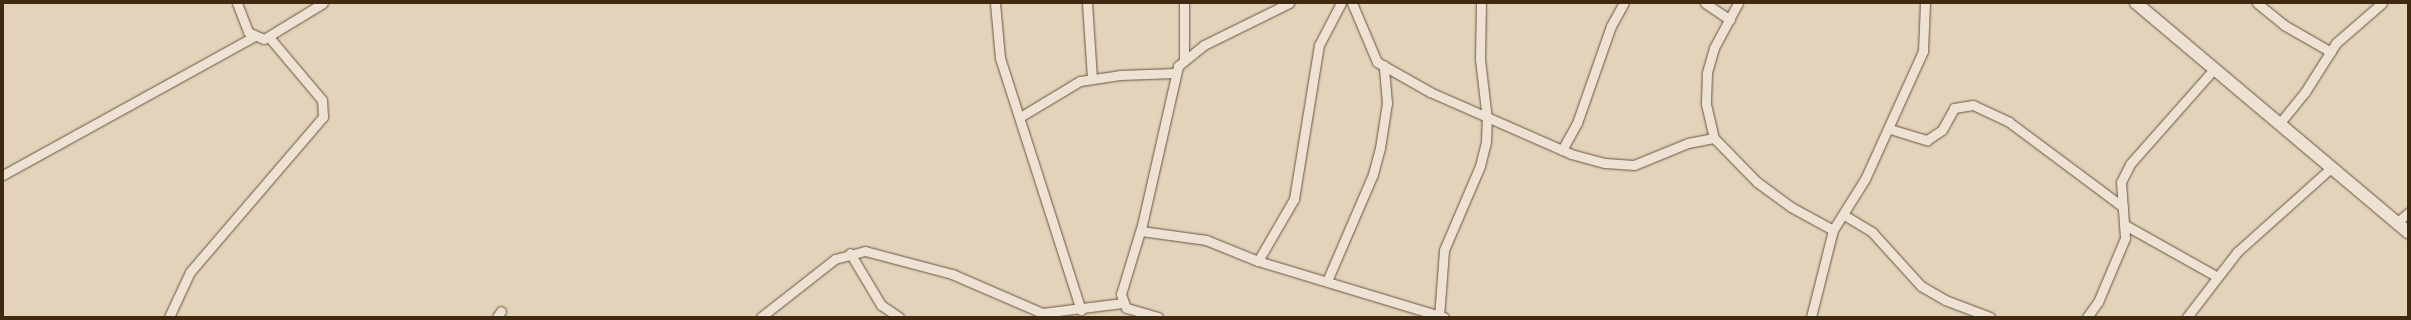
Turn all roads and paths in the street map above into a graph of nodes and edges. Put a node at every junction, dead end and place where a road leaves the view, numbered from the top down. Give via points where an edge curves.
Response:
1 (237, 3) edge
2 (323, 3) edge
3 (994, 3) edge
4 (1087, 3) edge
5 (1184, 3) edge
6 (1289, 3) edge
7 (1341, 3) edge
8 (1352, 3) edge
9 (1481, 3) edge
10 (1624, 3) edge
11 (1705, 3) edge
12 (1738, 3) edge
13 (1925, 3) edge
14 (2136, 3) edge
15 (2257, 3) edge
16 (2382, 3) edge
17 (1730, 20) junction
18 (253, 37) junction
19 (269, 37) junction
20 (2331, 52) junction
21 (1184, 60) junction
22 (1384, 65) junction
23 (2214, 69) junction
24 (1175, 73) junction
25 (1092, 78) junction
26 (1020, 117) junction
27 (1487, 119) junction
28 (2279, 124) junction
29 (1890, 129) junction
30 (1714, 138) junction
31 (1562, 150) junction
32 (2331, 168) junction
33 (3, 175) edge
34 (2123, 207) junction
35 (2408, 213) edge
36 (1844, 215) junction
37 (2396, 223) junction
38 (2125, 225) junction
39 (1833, 230) junction
40 (1140, 231) junction
41 (2408, 232) edge
42 (850, 253) junction
43 (1258, 261) junction
44 (2216, 276) junction
45 (1327, 281) junction
46 (1122, 303) junction
47 (1081, 310) junction
48 (1441, 316) edge
49 (169, 317) edge
50 (761, 317) edge
51 (899, 317) edge
52 (1158, 317) edge
53 (1811, 317) edge
54 (1990, 317) edge
55 (2087, 317) edge
56 (2187, 317) edge

1 - 18 street
2 - 19 street
3 - 26 street via 1000,58
4 - 25 street
5 - 21 street
6 - 21 street via 1204,45
7 - 43 street via 1319,45 1294,199
8 - 22 street via 1364,27 1372,57
9 - 27 street via 1480,59
10 - 31 street via 1612,26 1576,123
11 - 17 street
12 - 17 street
13 - 29 street via 1923,51
14 - 23 main road
15 - 20 street via 2284,25
16 - 20 street via 2349,30
17 - 30 street via 1714,48 1707,73 1706,104
18 - 19 street
18 - 33 street
19 - 49 street via 322,100 323,117 190,272
20 - 28 street
21 - 24 street
22 - 27 street
22 - 45 street via 1387,103 1380,148 1373,174
23 - 28 main road
23 - 34 street via 2130,164 2122,182
24 - 25 street
24 - 40 street
25 - 26 street via 1066,86
26 - 47 street
27 - 31 street
27 - 48 street via 1480,166 1444,250
28 - 32 main road
29 - 34 street via 1926,140 1942,130 1954,108 1973,105 2009,122
29 - 36 street
30 - 31 street via 1688,143 1634,165 1605,163
30 - 39 street via 1757,182 1791,207
32 - 37 main road
32 - 44 street via 2237,252
34 - 38 street
35 - 37 street
36 - 39 street
36 - 54 street via 1872,232 1920,286 1945,300
37 - 41 main road
38 - 44 street
38 - 55 street via 2125,238 2117,262
39 - 53 street
40 - 43 street via 1206,240
40 - 46 street via 1123,287
42 - 47 street via 865,251 895,256 952,274 1042,313
42 - 50 street via 829,263
42 - 51 street via 881,305
43 - 45 street
44 - 56 street
45 - 48 street
46 - 47 street
46 - 52 street via 1132,312

